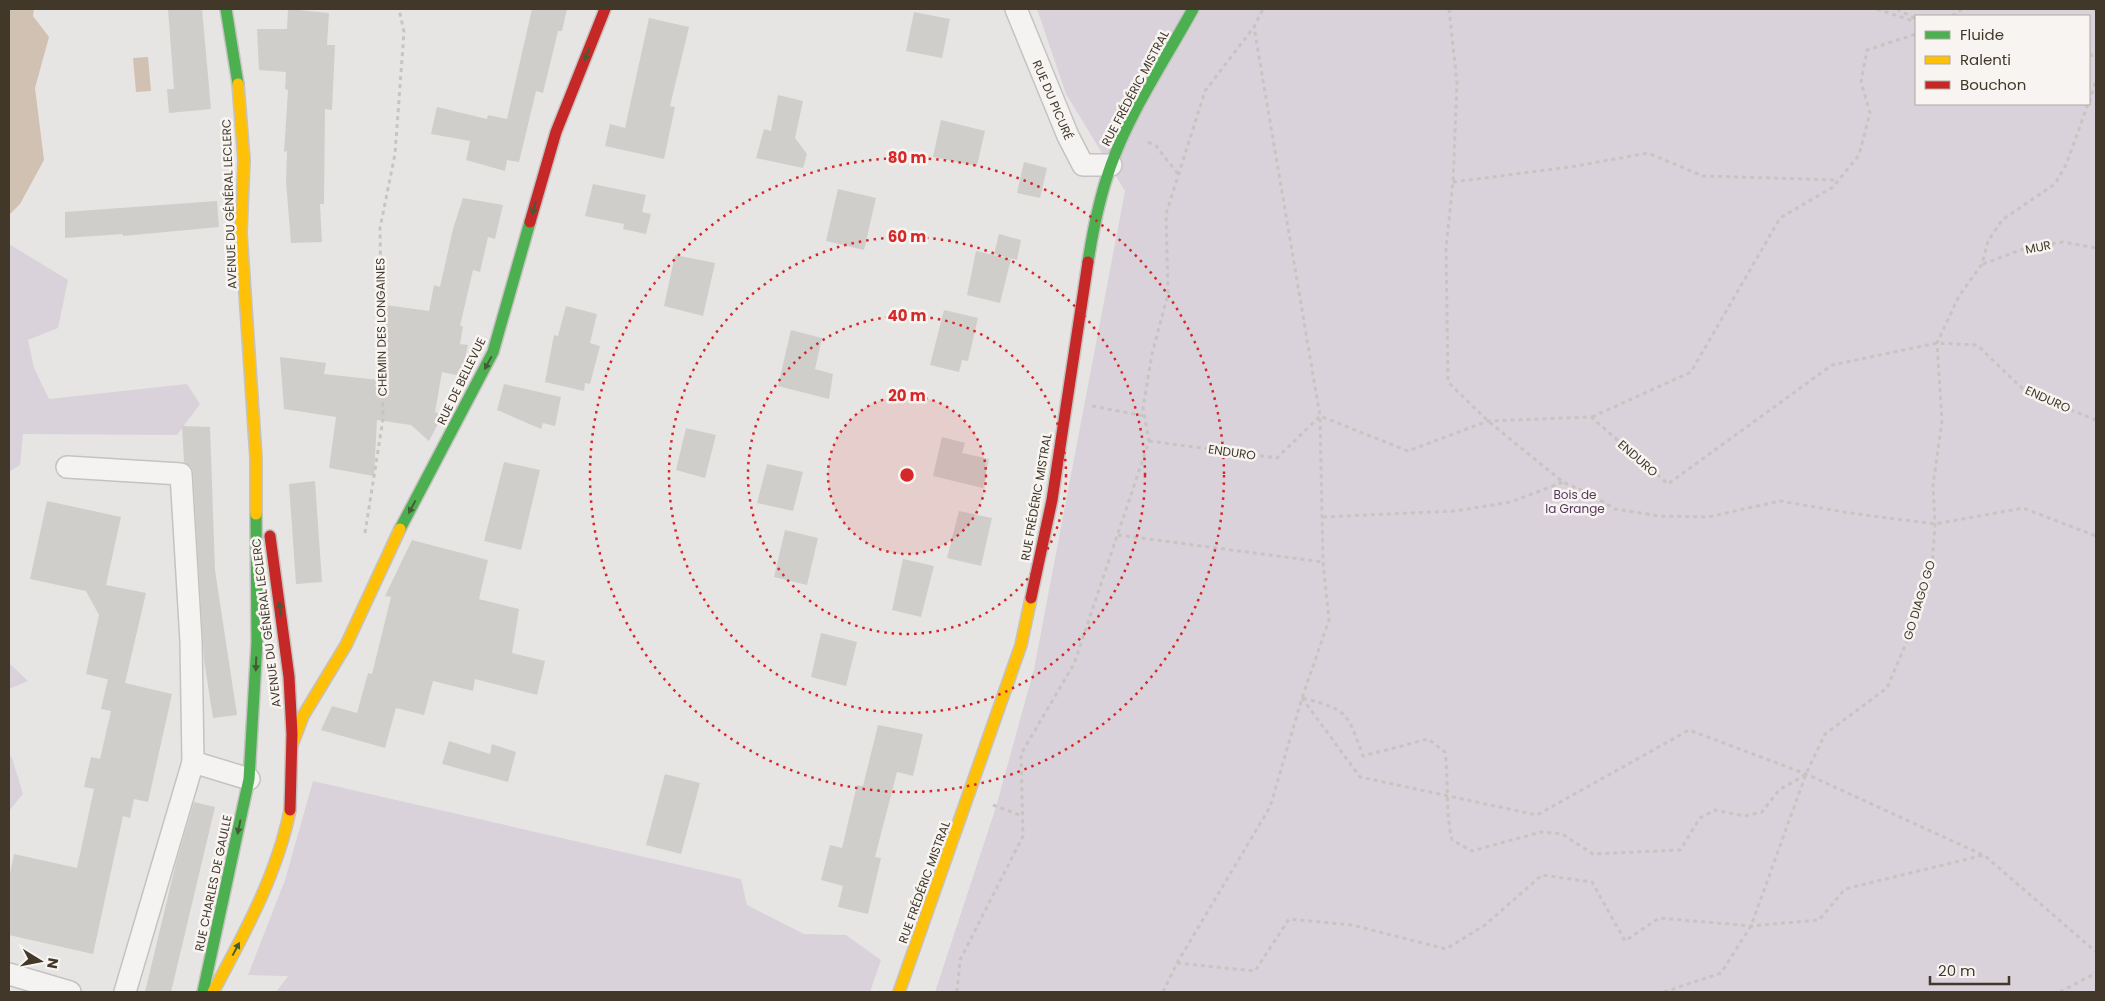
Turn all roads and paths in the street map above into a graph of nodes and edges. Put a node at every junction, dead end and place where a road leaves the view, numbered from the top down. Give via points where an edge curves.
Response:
1 (226, 9) edge
2 (399, 9) edge
3 (605, 9) edge
4 (1016, 9) edge
5 (1192, 9) edge
6 (1263, 9) edge
7 (1449, 9) edge
8 (1877, 9) edge
9 (1897, 9) edge
10 (1915, 20) edge
11 (1915, 21) edge
12 (1254, 27) junction
13 (1915, 34) edge
14 (2096, 81) edge
15 (2090, 98) edge
16 (2087, 105) edge
17 (1156, 146) dead end
18 (1110, 165) junction
19 (1178, 174) junction
20 (1839, 180) junction
21 (1453, 182) junction
22 (2096, 248) edge
23 (1982, 264) junction
24 (1937, 343) junction
25 (1105, 408) dead end
26 (1145, 416) junction
27 (1320, 416) junction
28 (1591, 417) junction
29 (2096, 420) edge
30 (1488, 421) junction
31 (1149, 441) junction
32 (256, 458) junction
33 (67, 467) dead end
34 (1563, 482) junction
35 (1323, 517) junction
36 (1935, 524) junction
37 (1118, 535) junction
38 (2096, 536) edge
39 (364, 543) dead end
40 (1323, 562) junction
41 (1302, 698) junction
42 (276, 745) dead end
43 (292, 745) junction
44 (193, 762) junction
45 (1806, 774) junction
46 (254, 780) junction
47 (275, 784) dead end
48 (292, 787) junction
49 (1447, 795) junction
50 (1008, 811) dead end
51 (1022, 816) junction
52 (1984, 855) junction
53 (1751, 926) junction
54 (2096, 952) edge
55 (1177, 963) junction
56 (2096, 973) edge
57 (9, 974) edge
58 (70, 992) edge
59 (125, 992) edge
60 (203, 992) edge
61 (214, 992) edge
62 (899, 992) edge
63 (956, 992) edge
64 (1164, 992) edge
65 (1664, 992) edge
66 (2060, 992) edge

1 - 32 street, AVENUE DU GÉNÉRAL LECLERC via 236,64 244,160 241,233
2 - 39 path, CHEMIN DES LONGAINES via 404,32 395,154 380,228 383,419
3 -> 43 street, RUE DE BELLEVUE via 556,132 493,352 384,562 346,645 303,716
4 - 18 street, RUE DU PICURÉ via 1083,165
5 - 18 street, RUE FRÉDÉRIC MISTRAL
6 - 12 path
7 - 21 path via 1457,83
8 - 11 path
9 - 10 path
12 - 19 path via 1205,92
12 - 27 path
13 - 20 path via 1867,50 1861,82 1870,113 1859,155
14 - 15 path, GO DIAGO GO
16 - 23 path, GO DIAGO GO via 2066,165 2055,184 2002,220 1988,241
17 - 19 path
18 - 62 street, RUE FRÉDÉRIC MISTRAL via 1094,222 1052,500 1021,644
19 - 26 path via 1166,214 1168,294 1152,354 1143,408
20 - 21 path via 1703,176 1648,153
20 - 28 path via 1833,187 1780,218 1691,372
21 - 30 path via 1446,248 1448,382
22 - 23 path, MUR via 2063,242 2026,248
23 - 24 path, GO DIAGO GO via 1958,296
24 - 28 path, ENDURO via 1832,365 1668,484
24 - 29 path, ENDURO via 1977,345 2025,391
24 - 36 path, GO DIAGO GO via 1942,421 1933,485
25 - 26 path
26 - 31 path
27 - 30 path via 1408,451
27 - 31 path, ENDURO via 1277,458
27 - 35 path
28 - 30 path
30 - 34 path
31 - 37 path
43 -> 32 street, AVENUE DU GÉNÉRAL LECLERC via 289,682 276,575
32 -> 46 street, AVENUE DU GÉNÉRAL LECLERC
33 - 44 street via 181,474
34 - 35 path via 1511,502 1455,511
34 - 36 path via 1615,509 1659,516 1708,517 1780,501 1850,514
35 - 40 path
36 - 38 path via 2023,508
36 - 45 path, GO DIAGO GO via 1932,567 1913,627 1887,688 1825,734
37 - 40 path
37 - 51 path via 1074,664 1021,754
40 - 41 path via 1329,620
41 - 49 path via 1360,777
41 - 49 path via 1334,706 1350,721 1363,756 1428,739 1445,752
41 - 55 path via 1270,807
42 - 43 street
43 - 48 street, AVENUE DU GÉNÉRAL LECLERC
44 - 46 street
44 - 59 street
45 - 49 path via 1689,730 1537,815
45 - 49 path via 1779,790 1762,812 1744,816 1715,810 1700,818 1680,850 1613,854 1593,854 1562,834 1541,832 1472,851 1452,840 1447,819
45 - 52 path
45 - 53 path, GO DIAGO GO
46 -> 60 street, RUE CHARLES DE GAULLE
47 - 48 street
61 -> 48 street, AVENUE DU GÉNÉRAL LECLERC via 273,868 289,814
50 - 51 path
51 - 63 path via 1023,836 960,960
52 - 53 path via 1844,889 1818,920
52 - 54 path
53 - 55 path via 1659,918 1625,941 1592,882 1542,875 1485,925 1446,949 1352,925 1289,919 1255,971
53 - 65 path, GO DIAGO GO via 1721,973
55 - 64 path
56 - 66 path
57 - 58 street

